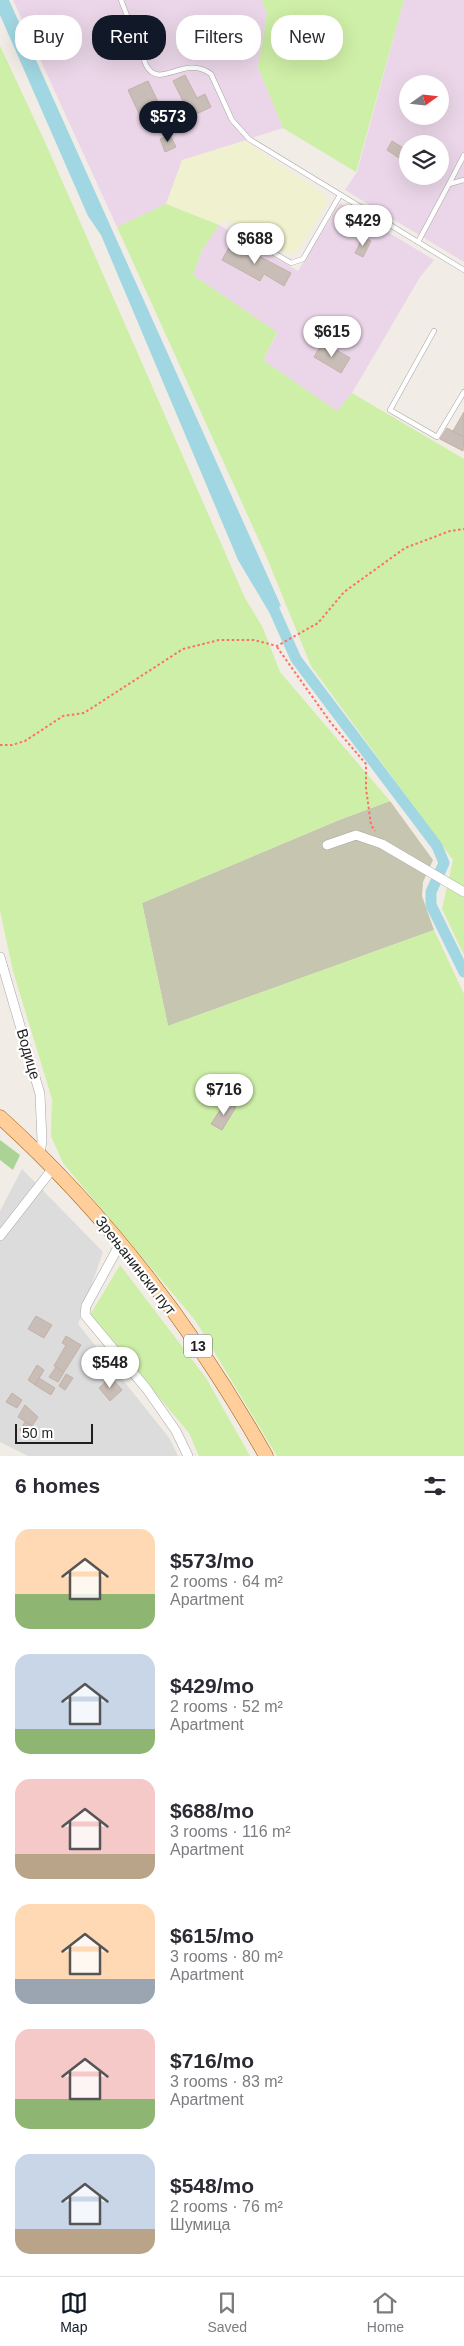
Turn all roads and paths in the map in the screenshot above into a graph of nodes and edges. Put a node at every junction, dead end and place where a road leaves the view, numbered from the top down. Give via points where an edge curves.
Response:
1 (121, 0) edge
2 (464, 155) edge
3 (464, 180) edge
4 (449, 184) joint
5 (448, 185) edge
6 (340, 195) junction
7 (234, 230) dead end
8 (418, 242) junction
9 (464, 270) edge
10 (434, 331) dead end
11 (464, 392) edge
12 (464, 529) edge
13 (277, 646) junction
14 (0, 745) edge
15 (382, 844) junction
16 (327, 845) dead end
17 (464, 892) edge
18 (0, 957) edge
19 (0, 1117) edge
20 (40, 1153) junction
21 (54, 1167) junction
22 (0, 1236) edge
23 (121, 1242) junction
24 (188, 1456) edge
25 (266, 1456) edge

1 - 6 lane via 150,71 161,75 191,67 206,70 242,133
2 - 4 lane
3 - 4 lane
5 - 8 lane
6 - 7 lane via 303,259 296,262 291,263
6 - 8 lane
8 - 9 lane
10 - 11 lane via 390,410 436,437
12 - 13 path via 450,530 405,548 344,592 318,623
13 - 14 path via 254,640 219,640 183,649 84,713 62,716 25,741
13 - 15 path via 331,723 366,764 371,825
15 - 16 street via 356,835
15 - 17 street
18 - 20 street, Водице via 40,1094
19 - 20 main road, Зрењанински пут / 13
20 - 21 main road, Зрењанински пут / 13
21 - 22 street
21 - 23 main road, Зрењанински пут / 13
23 - 24 street via 86,1306 85,1315 146,1388 176,1431
23 - 25 main road, Зрењанински пут / 13 via 209,1362

